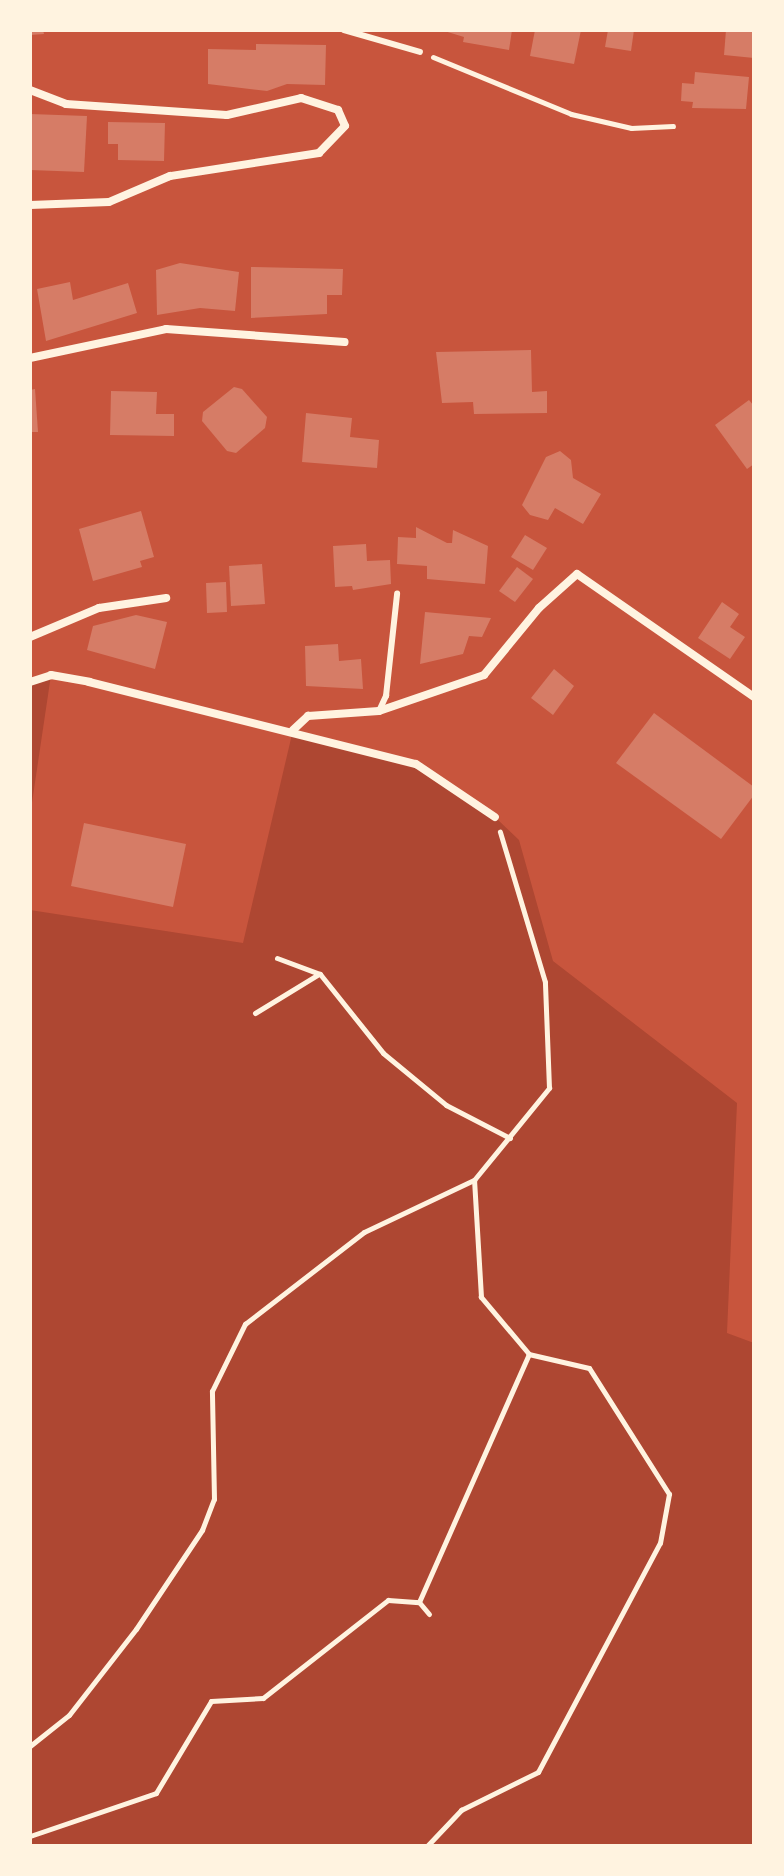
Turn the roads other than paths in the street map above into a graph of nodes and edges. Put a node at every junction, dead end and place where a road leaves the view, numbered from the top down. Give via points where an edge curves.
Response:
1 (344, 30) edge
2 (420, 52) road end
3 (30, 90) edge
4 (30, 205) edge
5 (345, 342) dead end
6 (30, 358) edge
7 (397, 594) dead end
8 (166, 598) dead end
9 (30, 637) edge
10 (30, 682) edge
11 (754, 697) edge
12 (379, 711) junction
13 (293, 730) junction
14 (495, 817) road end

1 - 2 lane
3 - 4 street via 66,104 227,115 301,98 338,110 345,126 319,153 170,176 109,202
5 - 6 street via 166,329
7 - 12 lane via 386,696
8 - 9 street via 99,608
10 - 13 street via 51,675
11 - 12 street via 577,574 539,608 484,675
12 - 13 street via 308,716
13 - 14 street via 416,764

